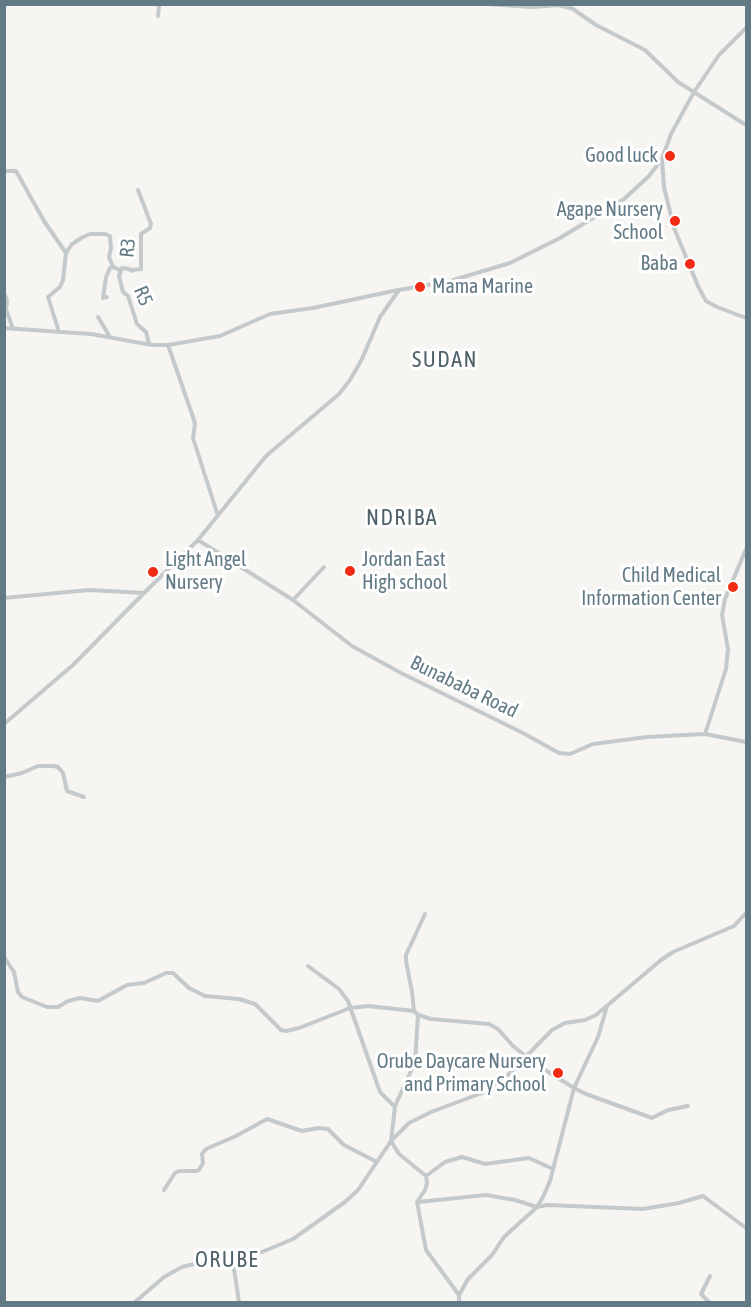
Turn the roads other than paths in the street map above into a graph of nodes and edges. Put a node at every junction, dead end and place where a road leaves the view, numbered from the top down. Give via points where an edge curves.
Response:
1 (159, 4) edge
2 (489, 5) edge
3 (158, 16) dead end
4 (747, 28) edge
5 (694, 92) junction
6 (747, 125) edge
7 (662, 159) junction
8 (4, 171) edge
9 (138, 190) dead end
10 (66, 253) junction
11 (113, 267) junction
12 (120, 270) junction
13 (132, 271) joint
14 (399, 290) junction
15 (4, 293) edge
16 (107, 297) dead end
17 (98, 317) dead end
18 (747, 318) edge
19 (4, 328) edge
20 (13, 329) junction
21 (59, 332) junction
22 (110, 338) junction
23 (149, 345) junction
24 (168, 345) junction
25 (218, 517) junction
26 (198, 540) junction
27 (747, 549) edge
28 (324, 567) dead end
29 (144, 593) junction
30 (4, 598) edge
31 (293, 600) junction
32 (4, 724) edge
33 (705, 734) junction
34 (747, 742) edge
35 (4, 777) edge
36 (84, 797) dead end
37 (747, 913) edge
38 (425, 914) dead end
39 (4, 957) edge
40 (308, 966) dead end
41 (608, 1005) junction
42 (350, 1008) junction
43 (414, 1011) junction
44 (418, 1015) junction
45 (525, 1056) junction
46 (574, 1088) junction
47 (688, 1106) dead end
48 (394, 1107) junction
49 (391, 1141) junction
50 (377, 1162) junction
51 (553, 1169) junction
52 (426, 1176) junction
53 (164, 1190) dead end
54 (543, 1197) junction
55 (417, 1202) junction
56 (546, 1205) junction
57 (537, 1207) junction
58 (747, 1228) edge
59 (232, 1256) junction
60 (710, 1276) dead end
61 (459, 1295) junction
62 (135, 1302) edge
63 (239, 1302) edge
64 (459, 1302) edge
65 (709, 1302) edge

1 - 3 street
2 - 5 street via 559,5 573,9 645,50
4 - 5 street via 719,54
5 - 6 street
5 - 7 street
7 - 14 street via 624,199 534,252 450,281
7 - 18 street via 674,228 706,301
8 - 10 street via 16,171
9 - 13 street, R3 via 150,228 141,234 141,269
10 - 11 street via 77,240 90,234 105,234 110,236 109,257
10 - 21 street via 63,280 48,297
11 - 12 street
11 - 16 street via 106,277 103,298
12 - 13 street, R5
12 - 23 street, R5 via 123,292 137,324 146,332
14 - 24 street via 270,314 220,336
14 - 25 street via 380,317 362,359 344,387 266,456
15 - 20 street
17 - 22 street
19 - 20 street
20 - 21 street
21 - 22 street
22 - 23 street
23 - 24 street
24 - 25 street via 193,417 193,438
25 - 26 street
26 - 29 street
26 - 31 street, Bunababa Road
27 - 33 street via 723,607 726,669
28 - 31 street
29 - 30 street via 89,590
29 - 32 street via 73,665
31 - 33 street, Bunababa Road via 352,646 559,753 593,744
33 - 34 street, Bunababa Road
35 - 36 street via 38,765 58,767 67,791
37 - 41 street via 734,926 661,960
38 - 43 street via 406,961
39 - 42 street via 15,975 18,992 47,1007 80,998 98,1001 127,986 172,973 205,996 255,1004 286,1032
40 - 42 street via 339,989
41 - 45 street via 591,1018 558,1026
41 - 46 street
42 - 43 street via 374,1006
42 - 48 street via 380,1092
43 - 44 street
44 - 45 street via 489,1023
44 - 48 street via 415,1062
45 - 46 street
45 - 49 street via 490,1090 421,1116
46 - 47 street via 652,1118
46 - 51 street
48 - 49 street
49 - 50 street
49 - 52 street via 399,1154
50 - 53 street via 344,1145 328,1129 302,1131 267,1119 206,1149 200,1170 178,1170
50 - 59 street via 345,1202 293,1239 273,1249
51 - 52 street via 529,1158 485,1164 462,1157 446,1162
51 - 54 street
52 - 55 street via 425,1190
54 - 56 street
54 - 57 street
55 - 57 street via 486,1195
55 - 61 street via 426,1250
56 - 57 street
56 - 58 street via 643,1209 703,1196
57 - 61 street via 471,1274
59 - 62 street via 182,1266
59 - 63 street
60 - 65 street via 701,1294
61 - 64 street

